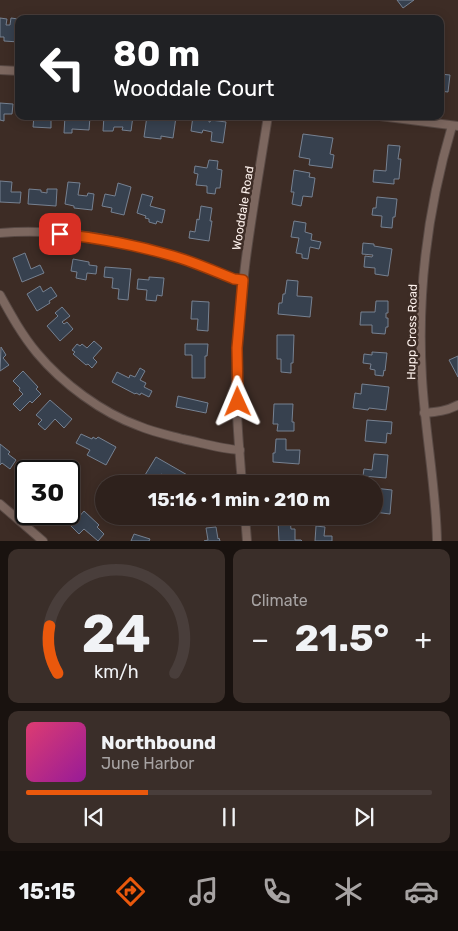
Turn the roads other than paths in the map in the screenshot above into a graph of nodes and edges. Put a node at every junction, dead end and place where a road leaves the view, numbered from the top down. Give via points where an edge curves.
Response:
1 (0, 70) edge
2 (15, 71) edge
3 (267, 120) edge
4 (410, 120) edge
5 (455, 126) edge
6 (0, 233) edge
7 (243, 280) junction
8 (0, 295) edge
9 (458, 406) edge
10 (424, 413) junction
11 (240, 450) junction
12 (241, 475) edge
13 (0, 504) edge
14 (246, 525) edge
15 (43, 541) edge
16 (247, 541) edge
17 (437, 541) edge

1 - 2 street
3 - 7 street, Wooddale Road
4 - 5 street
5 - 10 street, Hupp Cross Road via 427,238 421,346
6 - 7 street via 53,233 104,239 174,256
7 - 11 street, Wooddale Road via 237,369
8 - 11 street via 37,353 98,406 138,426 224,449
9 - 10 street
10 - 17 street, Hupp Cross Road
11 - 12 street, Wooddale Road
13 - 15 street
14 - 16 street

